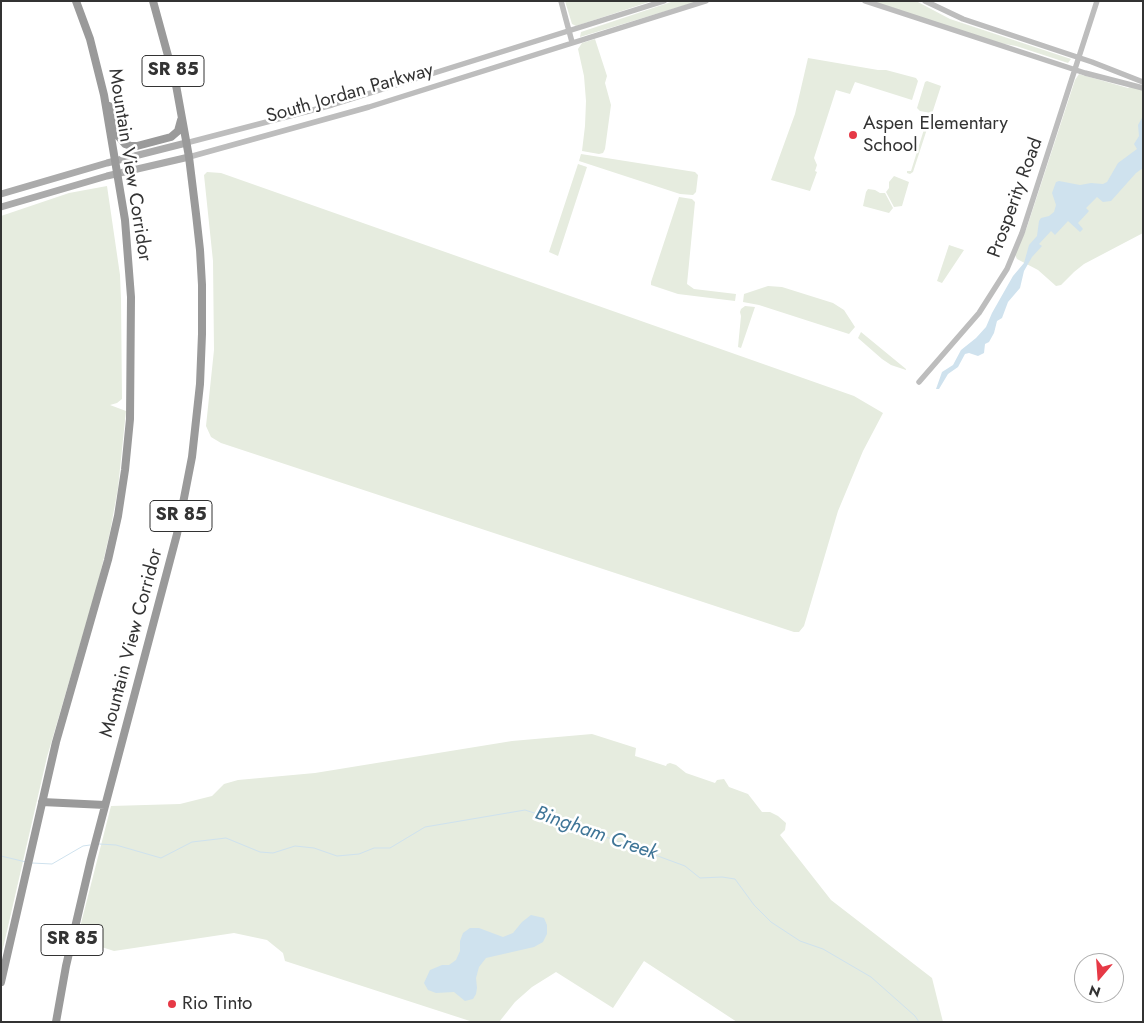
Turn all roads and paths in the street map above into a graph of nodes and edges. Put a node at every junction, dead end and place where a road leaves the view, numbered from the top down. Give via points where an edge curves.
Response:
1 (76, 1) edge
2 (153, 1) edge
3 (561, 1) edge
4 (664, 1) edge
5 (706, 1) edge
6 (865, 1) edge
7 (925, 1) edge
8 (1097, 1) edge
9 (569, 31) junction
10 (572, 42) junction
11 (1078, 58) junction
12 (1076, 69) junction
13 (1143, 82) edge
14 (1143, 88) edge
15 (104, 95) junction
16 (181, 108) junction
17 (186, 143) junction
18 (189, 157) junction
19 (115, 161) junction
20 (118, 175) junction
21 (20, 188) junction
22 (1, 194) edge
23 (1, 198) edge
24 (1, 207) edge
25 (919, 382) dead end
26 (42, 802) junction
27 (105, 805) junction
28 (1, 982) edge
29 (56, 1022) edge

1 - 15 highway, Mountain View Corridor / SR 85 via 90,39
2 - 16 highway, Mountain View Corridor / SR 85
3 - 9 street
4 - 9 street, South Jordan Parkway
5 - 10 street, South Jordan Parkway
6 - 12 street
7 - 11 street via 963,19
8 - 11 street, Prosperity Road
9 - 10 street
9 - 17 street, South Jordan Parkway via 318,110
10 - 18 street, South Jordan Parkway via 314,123
11 - 12 street, Prosperity Road
11 - 13 street
12 - 14 street
12 - 25 street, Prosperity Road via 1007,269 976,317
15 - 16 highway via 119,138 131,146 173,136 180,126
15 - 19 highway, Mountain View Corridor / SR 85
16 - 17 highway, Mountain View Corridor / SR 85
17 - 18 highway, Mountain View Corridor / SR 85
17 - 19 main road, South Jordan Parkway
18 - 20 main road, South Jordan Parkway
18 - 27 highway, Mountain View Corridor / SR 85 via 202,285 201,359 195,431 177,534
19 - 20 highway, Mountain View Corridor / SR 85
19 - 21 main road, South Jordan Parkway
20 - 24 main road, South Jordan Parkway
20 - 26 highway, Mountain View Corridor / SR 85 via 131,297 130,419 125,470 108,560 65,708
21 - 22 main road, South Jordan Parkway
21 - 23 main road
26 - 27 highway
26 - 28 highway, Mountain View Corridor / SR 85
27 - 29 highway, Mountain View Corridor / SR 85 via 66,966

